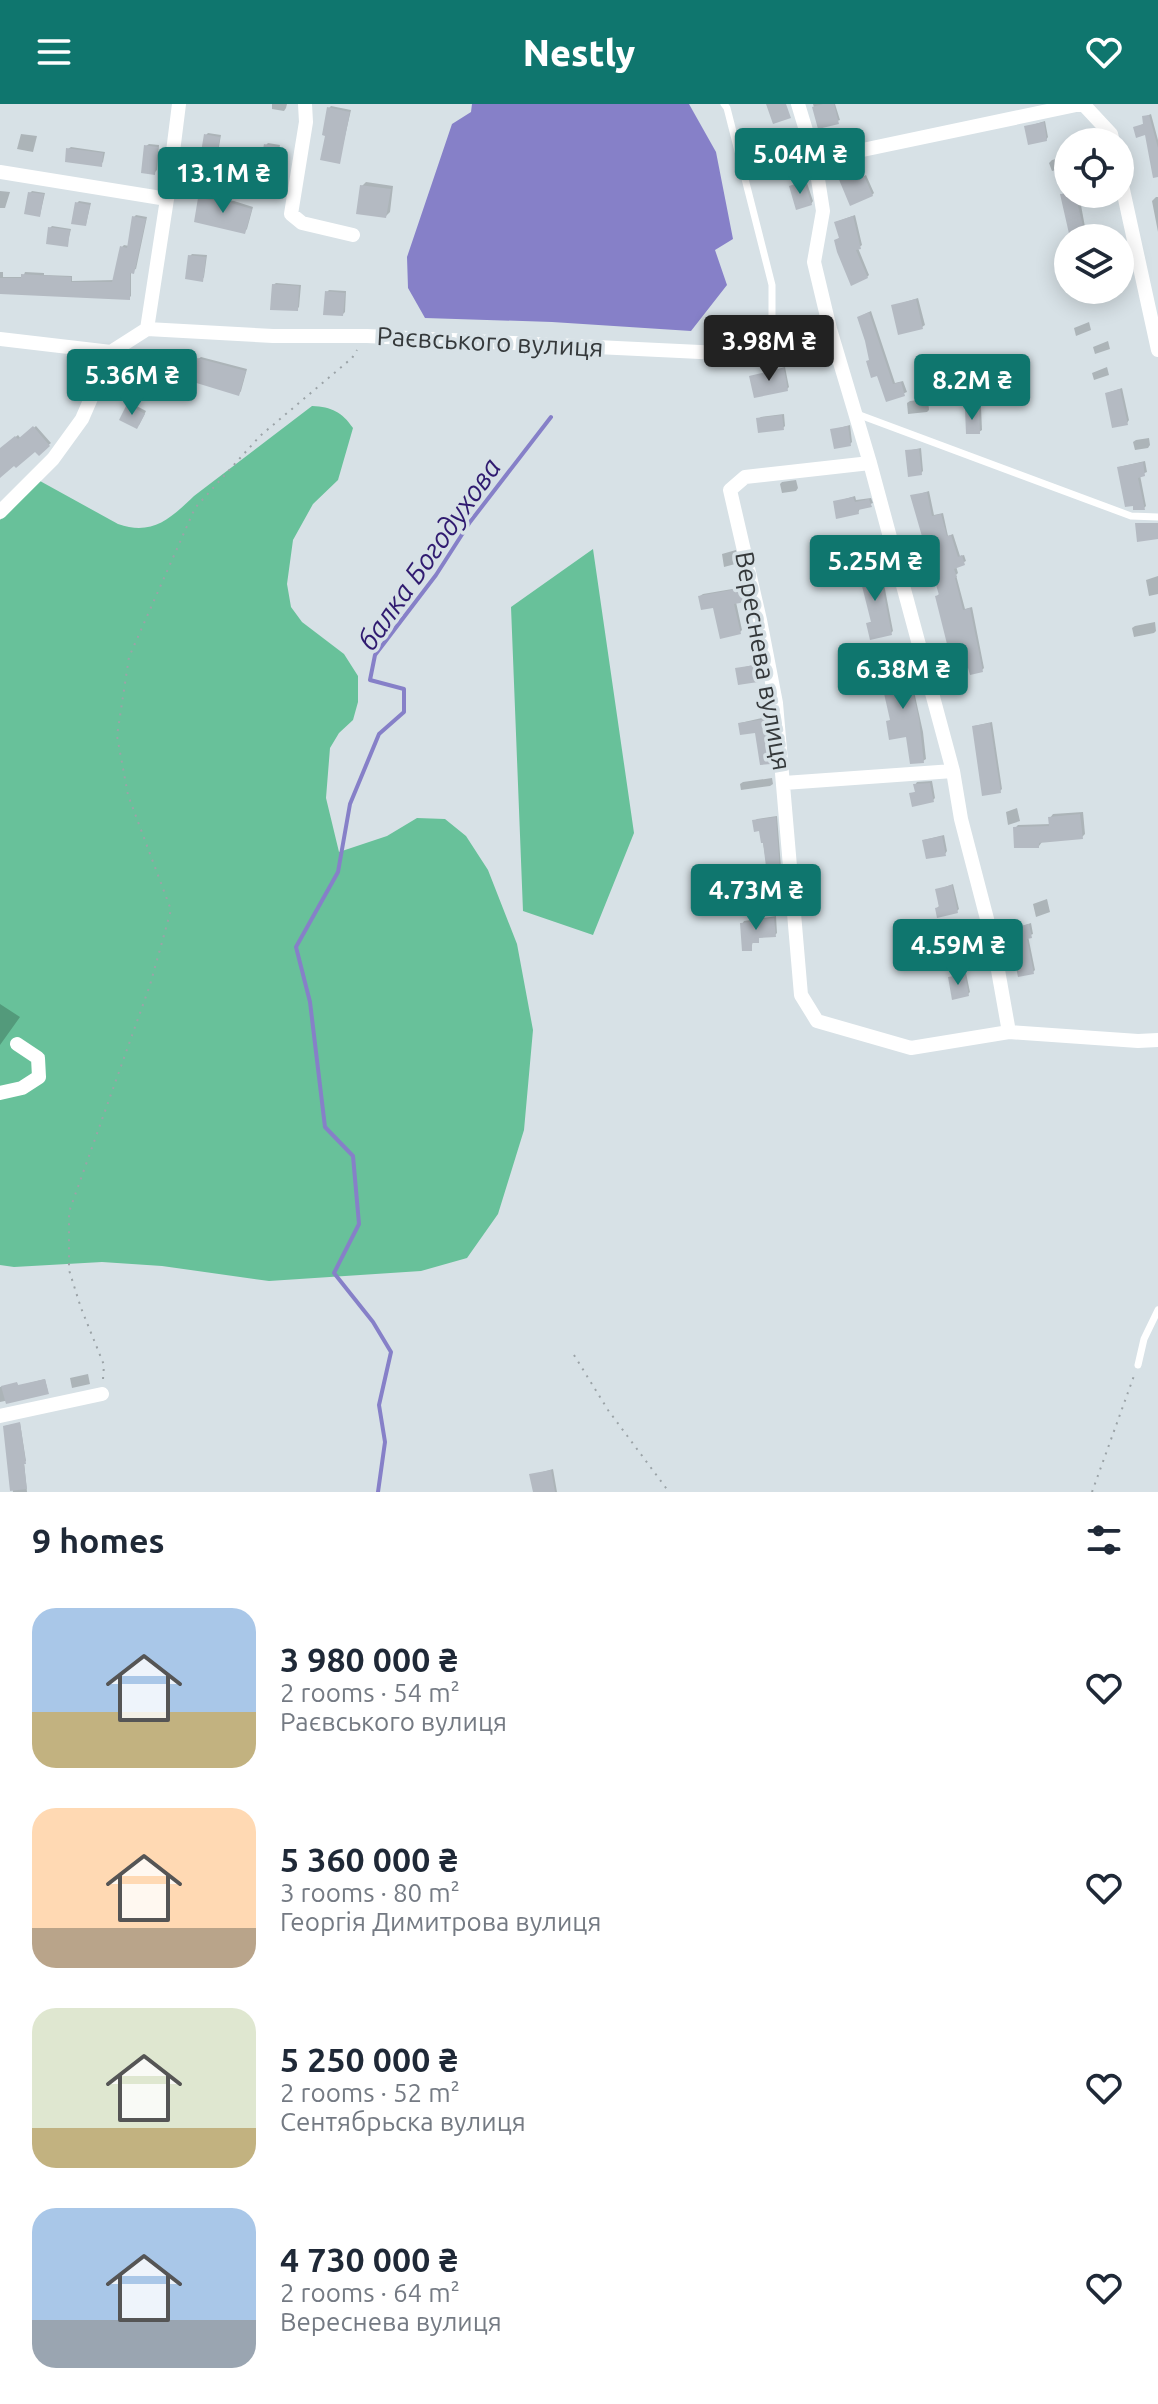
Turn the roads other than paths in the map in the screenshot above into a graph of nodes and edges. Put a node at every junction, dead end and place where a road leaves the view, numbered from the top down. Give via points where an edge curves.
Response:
1 (179, 104) edge
2 (305, 104) edge
3 (724, 104) edge
4 (798, 104) edge
5 (1082, 104) edge
6 (1105, 128) edge
7 (815, 160) junction
8 (0, 172) edge
9 (167, 199) junction
10 (1127, 208) edge
11 (353, 235) dead end
12 (147, 329) junction
13 (830, 329) junction
14 (0, 339) edge
15 (772, 346) junction
16 (1158, 350) edge
17 (111, 352) junction
18 (855, 413) junction
19 (870, 463) junction
20 (0, 512) edge
21 (1158, 517) edge
22 (953, 771) junction
23 (784, 783) junction
24 (1009, 1032) junction
25 (1158, 1040) edge
26 (17, 1044) dead end
27 (0, 1093) edge
28 (1158, 1310) edge
29 (1138, 1365) road end
30 (102, 1394) road end
31 (0, 1416) edge

1 - 9 street
2 - 11 street via 291,214 302,223
3 - 15 lane via 772,285
4 - 7 street
5 - 6 street
5 - 7 street
7 - 13 street via 823,211 814,262
8 - 9 street
9 - 12 street
10 - 16 street
12 - 15 street, Раєвського вулиця via 721,353
12 - 17 street
13 - 15 street, Раєвського вулиця
13 - 18 street
14 - 17 street
17 - 20 street via 82,419 53,459
18 - 19 street
18 - 21 lane via 1131,516
19 - 22 street
19 - 23 street, Вереснева вулиця via 745,477 730,490 776,703
22 - 23 street
22 - 24 street
23 - 24 street, Вереснева вулиця via 801,995 817,1021 911,1048
24 - 25 street
26 - 27 street via 38,1058 39,1077
28 - 29 lane
30 - 31 street

